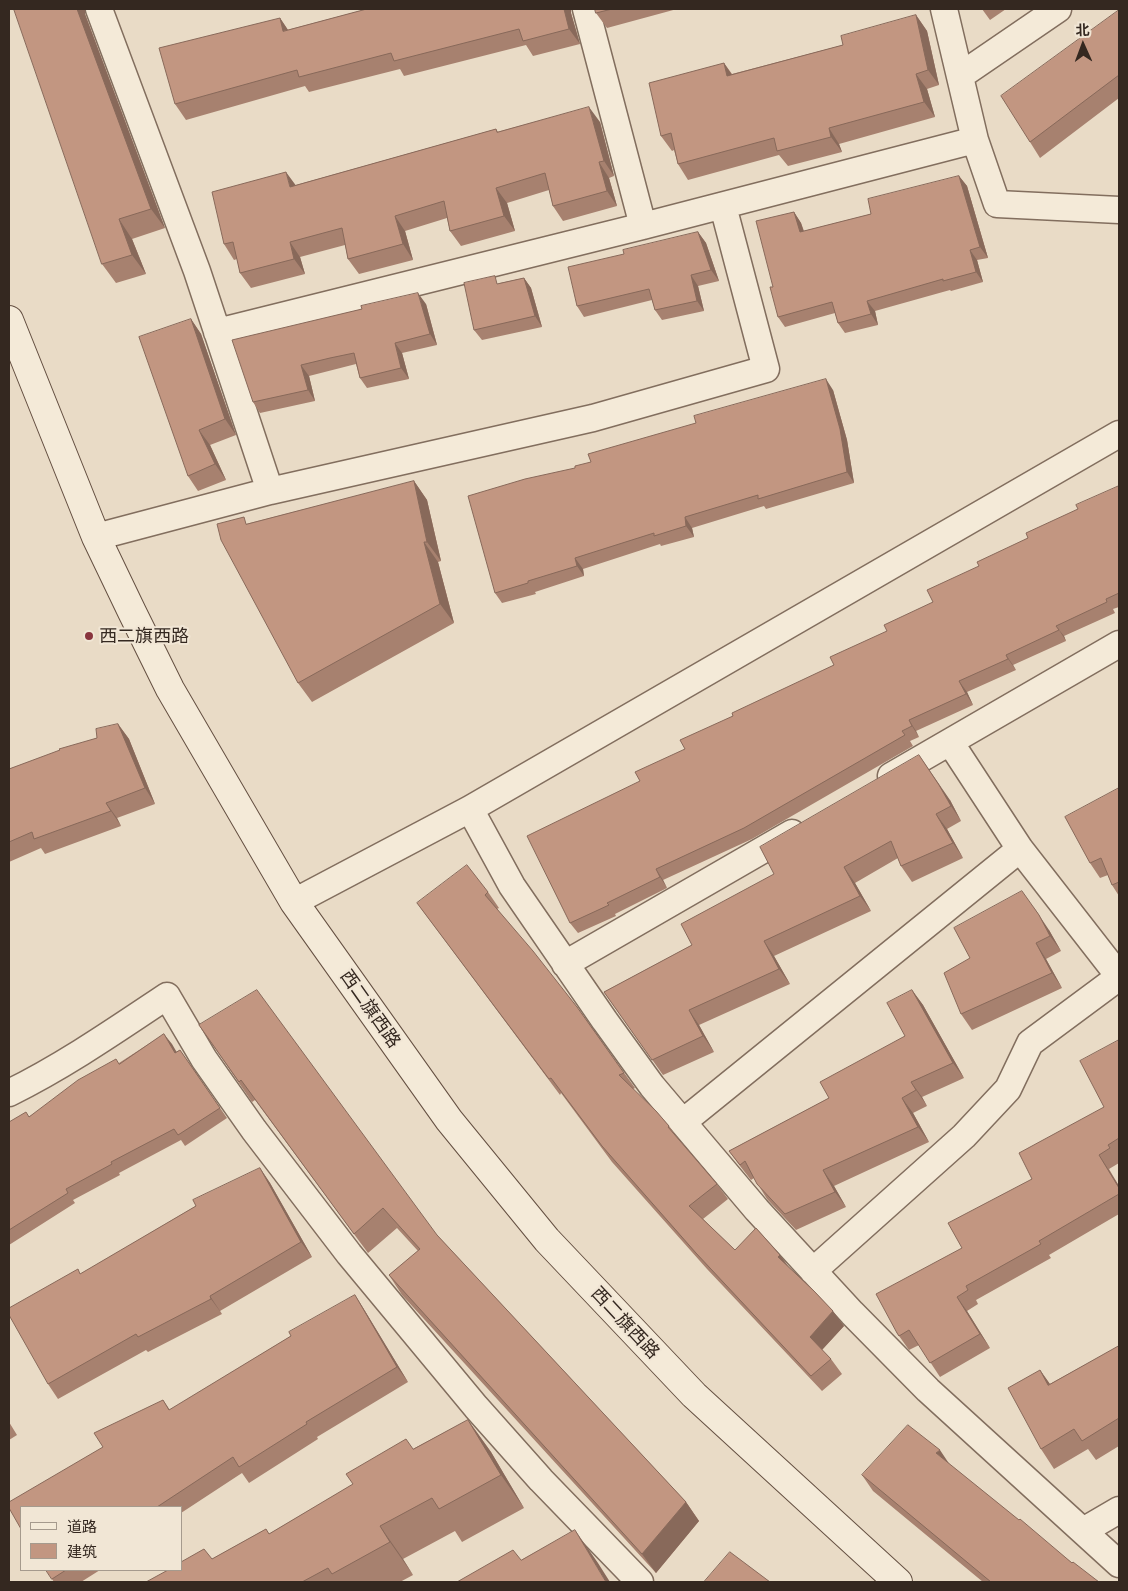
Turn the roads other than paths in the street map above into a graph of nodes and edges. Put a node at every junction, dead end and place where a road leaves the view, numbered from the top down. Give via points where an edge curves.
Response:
1 (99, 9) edge
2 (586, 9) edge
3 (944, 9) edge
4 (1058, 9) edge
5 (960, 76) junction
6 (976, 140) junction
7 (723, 206) junction
8 (1119, 210) edge
9 (643, 226) junction
10 (9, 320) edge
11 (217, 332) junction
12 (1119, 434) edge
13 (270, 491) junction
14 (96, 537) junction
15 (1119, 644) edge
16 (950, 742) junction
17 (873, 787) edge
18 (470, 809) junction
19 (813, 821) edge
20 (1020, 849) junction
21 (294, 902) junction
22 (565, 964) junction
23 (1119, 977) edge
24 (9, 1093) edge
25 (683, 1122) junction
26 (813, 1271) junction
27 (1119, 1510) edge
28 (1083, 1531) junction
29 (1119, 1564) edge
30 (640, 1582) edge
31 (898, 1582) edge

1 - 11 street
2 - 9 street
3 - 5 street
4 - 5 street
5 - 6 street
6 - 7 street
6 - 8 street via 997,204
7 - 9 street
7 - 13 street via 766,369 593,418
9 - 11 street
10 - 14 street, 西二旗西路
11 - 13 street
12 - 18 street
13 - 14 street
14 - 21 street, 西二旗西路 via 170,689
15 - 16 street
16 - 17 street
16 - 20 street
18 - 21 street
18 - 22 street via 512,886
19 - 22 street
20 - 23 street
20 - 25 street
21 - 31 street, 西二旗西路 via 449,1120 547,1240 694,1395
22 - 25 street via 652,1086
23 - 26 street via 1030,1043 1008,1089 964,1136
24 - 30 street via 167,996 204,1059 254,1130 349,1254 476,1407
25 - 26 street
26 - 28 street via 928,1390
27 - 28 street
28 - 29 street

